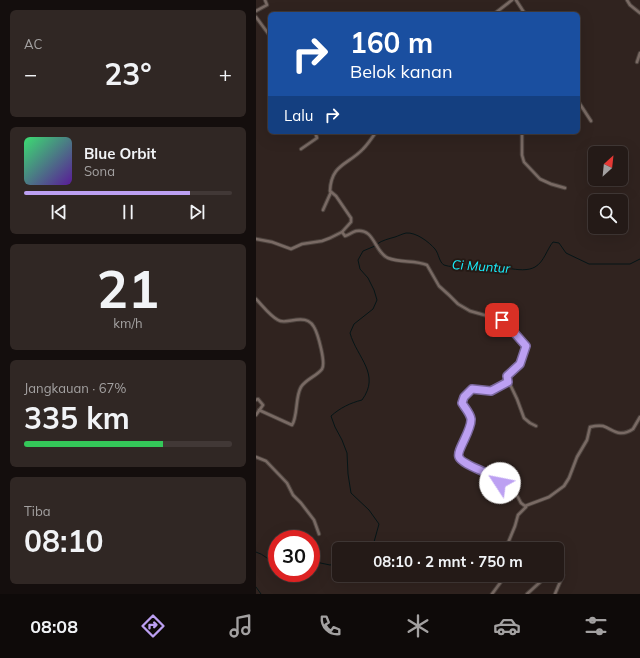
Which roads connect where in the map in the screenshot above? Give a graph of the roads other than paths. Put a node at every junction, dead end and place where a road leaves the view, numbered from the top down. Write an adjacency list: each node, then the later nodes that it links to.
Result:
1 (265, 0): 5 (street)
2 (512, 0): 6 (street)
3 (516, 0): 7 (street)
4 (627, 0): 8 (street)
5 (256, 11)
6 (497, 12)
7 (523, 12)
8 (640, 13)
9 (256, 17): 10 (street)
10 (268, 33)
11 (640, 53): 12 (street)
12 (637, 62)
13 (580, 104): 14 (street)
14 (590, 121)
15 (315, 134): 18 (street)
16 (374, 134): 20 (street)
17 (522, 134): 19 (street)
18 (301, 149)
19 (565, 188)
20 (331, 192): 21 (street); 22 (street)
21 (322, 210)
22 (342, 232): 23 (street); 25 (street)
23 (256, 239)
24 (256, 298): 27 (street)
25 (508, 382): 30 (street); 32 (street)
26 (256, 400): 27 (street)
27 (260, 410): 28 (street)
28 (256, 415)
29 (640, 416): 32 (street)
30 (536, 426)
31 (256, 457): 33 (street)
32 (527, 506): 34 (street)
33 (318, 530)
34 (509, 542)
35 (501, 582): 38 (street)
36 (540, 582): 39 (street)
37 (561, 582): 40 (street)
38 (492, 594)
39 (527, 594)
40 (555, 594)

